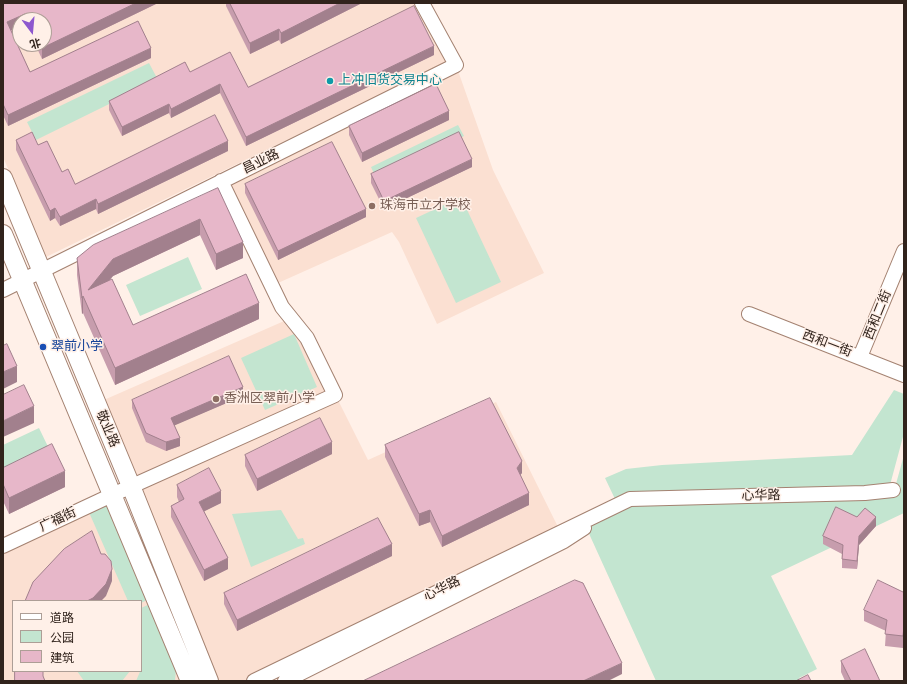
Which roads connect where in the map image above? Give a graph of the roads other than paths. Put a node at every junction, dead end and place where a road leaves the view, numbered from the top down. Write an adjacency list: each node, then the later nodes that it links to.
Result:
1 (422, 3): 3 (street, 昌业路)
2 (3, 178): 6 (main road, 敬业路)
3 (221, 181): 6 (street, 昌业路); 12 (street, 广福街)
4 (3, 234): 7 (main road, 敬业路)
5 (904, 251): 10 (street, 西和二街)
6 (41, 271): 7 (street, 昌业路); 12 (main road, 敬业路)
7 (22, 281): 8 (street, 昌业路); 14 (main road, 敬业路)
8 (3, 290)
9 (749, 314): 10 (street, 西和一街)
10 (860, 357): 11 (street, 西和一街)
11 (904, 375)
12 (131, 486): 14 (street, 广福街); 18 (main road, 敬业路)
13 (893, 490): 15 (street, 心华路)
14 (112, 494): 16 (street, 广福街); 17 (main road, 敬业路)
15 (630, 499): 19 (street, 心华路); 20 (street, 心华路)
16 (3, 546)
17 (190, 681)
18 (209, 681)
19 (254, 681)
20 (286, 681)

